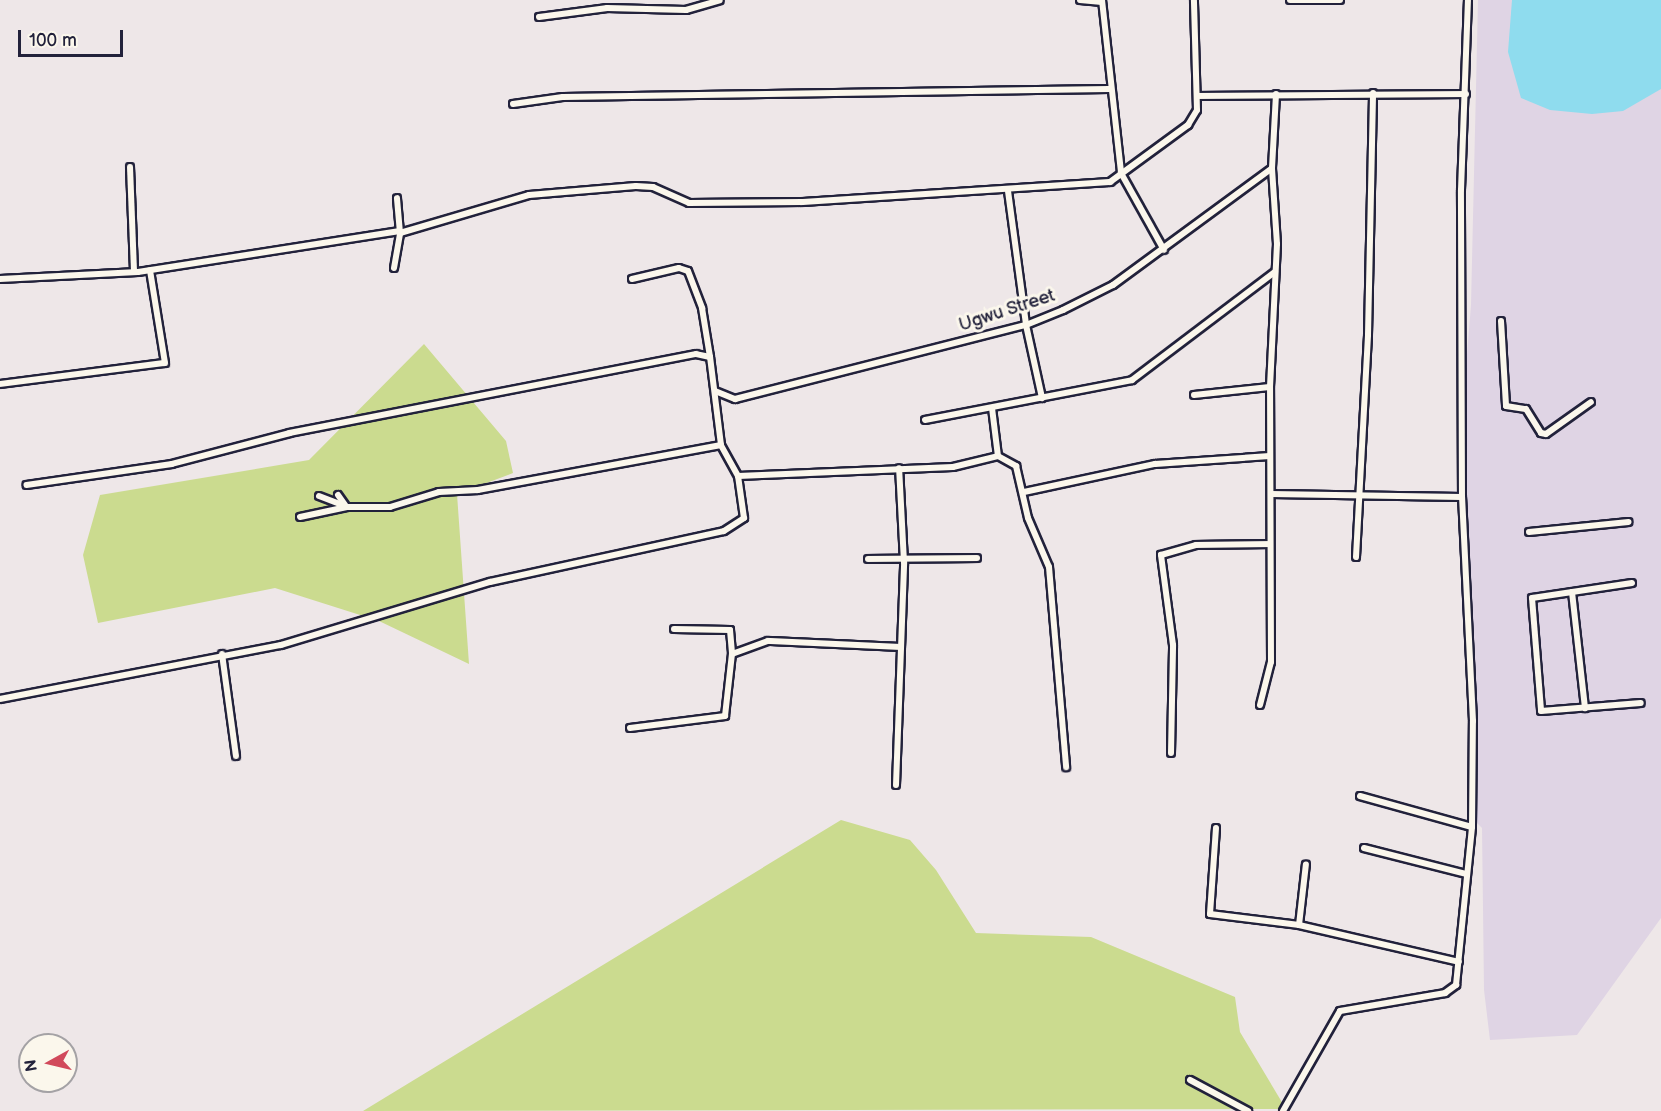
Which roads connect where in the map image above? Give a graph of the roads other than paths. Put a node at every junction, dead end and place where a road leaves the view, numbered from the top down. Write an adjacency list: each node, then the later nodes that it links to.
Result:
1 (720, 0): 8 (street)
2 (1080, 0): 7 (street)
3 (1194, 0): 13 (street)
4 (1290, 0): 5 (street)
5 (1340, 0)
6 (1468, 0): 12 (street)
7 (1102, 1): 9 (street)
8 (539, 17)
9 (1109, 89): 14 (street); 17 (street)
10 (1276, 93): 11 (street); 13 (street); 16 (street)
11 (1373, 93): 12 (street); 46 (street)
12 (1466, 94): 50 (street)
13 (1198, 96): 17 (street)
14 (513, 104)
15 (130, 167): 24 (street)
16 (1272, 168): 21 (street, Ugwu Street); 25 (street)
17 (1121, 173): 18 (street); 21 (street)
18 (1008, 191): 20 (street); 29 (street)
19 (397, 198): 20 (street)
20 (400, 232): 22 (street); 23 (street)
21 (1164, 250): 29 (street, Ugwu Street)
22 (394, 268)
23 (150, 270): 24 (street); 31 (street)
24 (134, 272): 26 (street)
25 (1275, 272): 32 (street); 35 (street)
26 (0, 279)
27 (632, 279): 30 (street)
28 (1501, 321): 36 (street)
29 (1026, 325): 33 (street, Ugwu Street); 35 (street)
30 (710, 357): 33 (street); 44 (street)
31 (0, 384)
32 (1270, 387): 34 (street); 41 (street)
33 (715, 391): 39 (street)
34 (1194, 395)
35 (1042, 398): 37 (street)
36 (1591, 402)
37 (992, 408): 38 (street); 40 (street)
38 (925, 420)
39 (721, 445): 43 (street); 51 (street)
40 (998, 456): 42 (street); 45 (street)
41 (1270, 456): 45 (street); 47 (street)
42 (899, 468): 43 (street); 59 (street)
43 (738, 476): 64 (street)
44 (27, 485)
45 (1024, 492): 73 (street)
46 (1360, 493): 47 (street); 50 (street); 56 (street)
47 (1271, 494): 55 (street)
48 (338, 495): 51 (street)
49 (319, 496): 51 (street)
50 (1462, 497): 77 (street)
51 (346, 506): 52 (street)
52 (300, 517)
53 (1628, 522): 54 (street)
54 (1529, 532)
55 (1270, 544): 68 (street); 71 (street)
56 (1356, 557)
57 (977, 558): 59 (street)
58 (868, 559): 59 (street)
59 (904, 562): 63 (street)
60 (1632, 583): 61 (street)
61 (1572, 592): 69 (street); 69 (street)
62 (674, 629): 65 (street)
63 (898, 647): 65 (street); 74 (street)
64 (222, 654): 66 (street); 72 (street)
65 (732, 654): 70 (street)
66 (0, 699)
67 (1641, 703): 69 (street)
68 (1260, 705)
69 (1585, 708)
70 (630, 728)
71 (1171, 753)
72 (236, 756)
73 (1066, 767)
74 (896, 785)
75 (1360, 796): 77 (street)
76 (1216, 828): 81 (street)
77 (1472, 828): 80 (street)
78 (1364, 848): 80 (street)
79 (1306, 864): 81 (street)
80 (1466, 874): 82 (street)
81 (1299, 925): 82 (street)
82 (1459, 962): 85 (street)
83 (1190, 1080): 84 (street)
84 (1248, 1111)
85 (1283, 1111)

